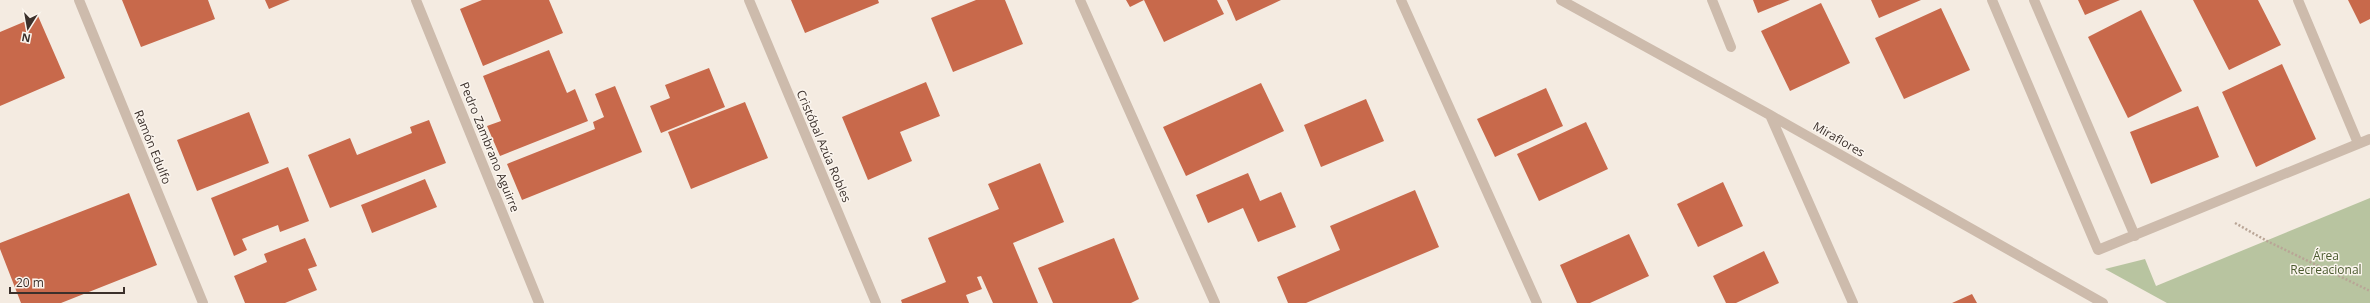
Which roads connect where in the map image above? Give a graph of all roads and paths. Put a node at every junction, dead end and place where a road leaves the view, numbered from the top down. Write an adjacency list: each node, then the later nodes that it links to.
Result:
1 (79, 0): 18 (street, Ramón Edulfo)
2 (416, 0): 19 (street, Pedro Zambrano Aguirre)
3 (749, 0): 20 (street, Cristóbal Azúa Robles)
4 (1080, 0): 21 (street)
5 (1401, 0): 22 (street)
6 (1561, 0): 12 (street, Miraflores)
7 (1712, 0): 11 (street)
8 (1992, 0): 16 (street)
9 (2034, 0): 16 (street)
10 (2298, 0): 14 (street)
11 (1732, 47)
12 (1770, 114): 23 (street); 24 (street, Miraflores)
13 (2370, 139): 14 (street)
14 (2358, 143): 15 (street)
15 (2207, 207): 16 (street); 17 (path)
16 (2135, 236)
17 (2370, 291)
18 (202, 303)
19 (539, 303)
20 (876, 303)
21 (1215, 303)
22 (1537, 303)
23 (1853, 303)
24 (2103, 303)

